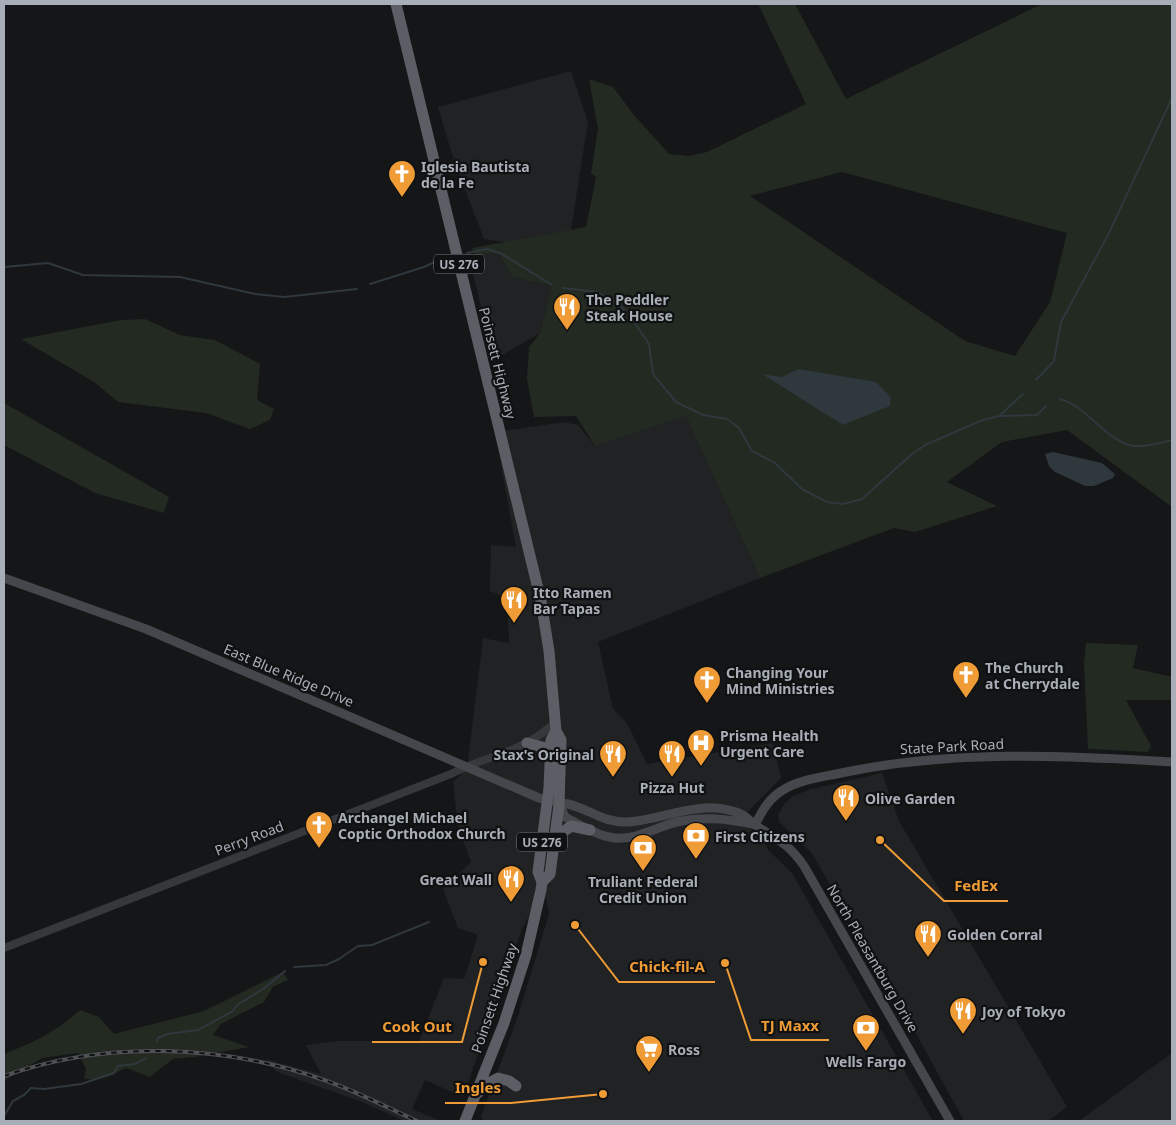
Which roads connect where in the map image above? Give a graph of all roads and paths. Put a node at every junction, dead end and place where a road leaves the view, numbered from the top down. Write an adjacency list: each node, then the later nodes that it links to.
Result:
1 (396, 4): 3 (highway, Poinsett Highway / US 276)
2 (4, 578): 7 (main road, East Blue Ridge Drive)
3 (555, 727): 4 (street, Perry Road); 5 (highway, Poinsett Highway / US 276); 9 (highway, Poinsett Highway / US 276)
4 (528, 743): 5 (highway); 7 (street, Perry Road)
5 (551, 755): 8 (highway, Poinsett Highway / US 276)
6 (1172, 762): 10 (main road, State Park Road)
7 (464, 766): 8 (main road, East Blue Ridge Drive); 14 (street, Perry Road)
8 (548, 801): 9 (main road, East Blue Ridge Drive); 13 (highway, Poinsett Highway / US 276)
9 (559, 804): 10 (main road); 11 (main road); 12 (highway, Poinsett Highway / US 276)
10 (755, 825): 11 (main road); 18 (main road, North Pleasantburg Drive)
11 (590, 830): 12 (highway)
12 (552, 864): 13 (highway, Poinsett Highway / US 276)
13 (542, 882): 16 (highway, Poinsett Highway / US 276)
14 (4, 948)
15 (516, 1086): 16 (highway)
16 (475, 1096): 17 (highway, Poinsett Highway / US 276)
17 (465, 1121)
18 (950, 1121)

